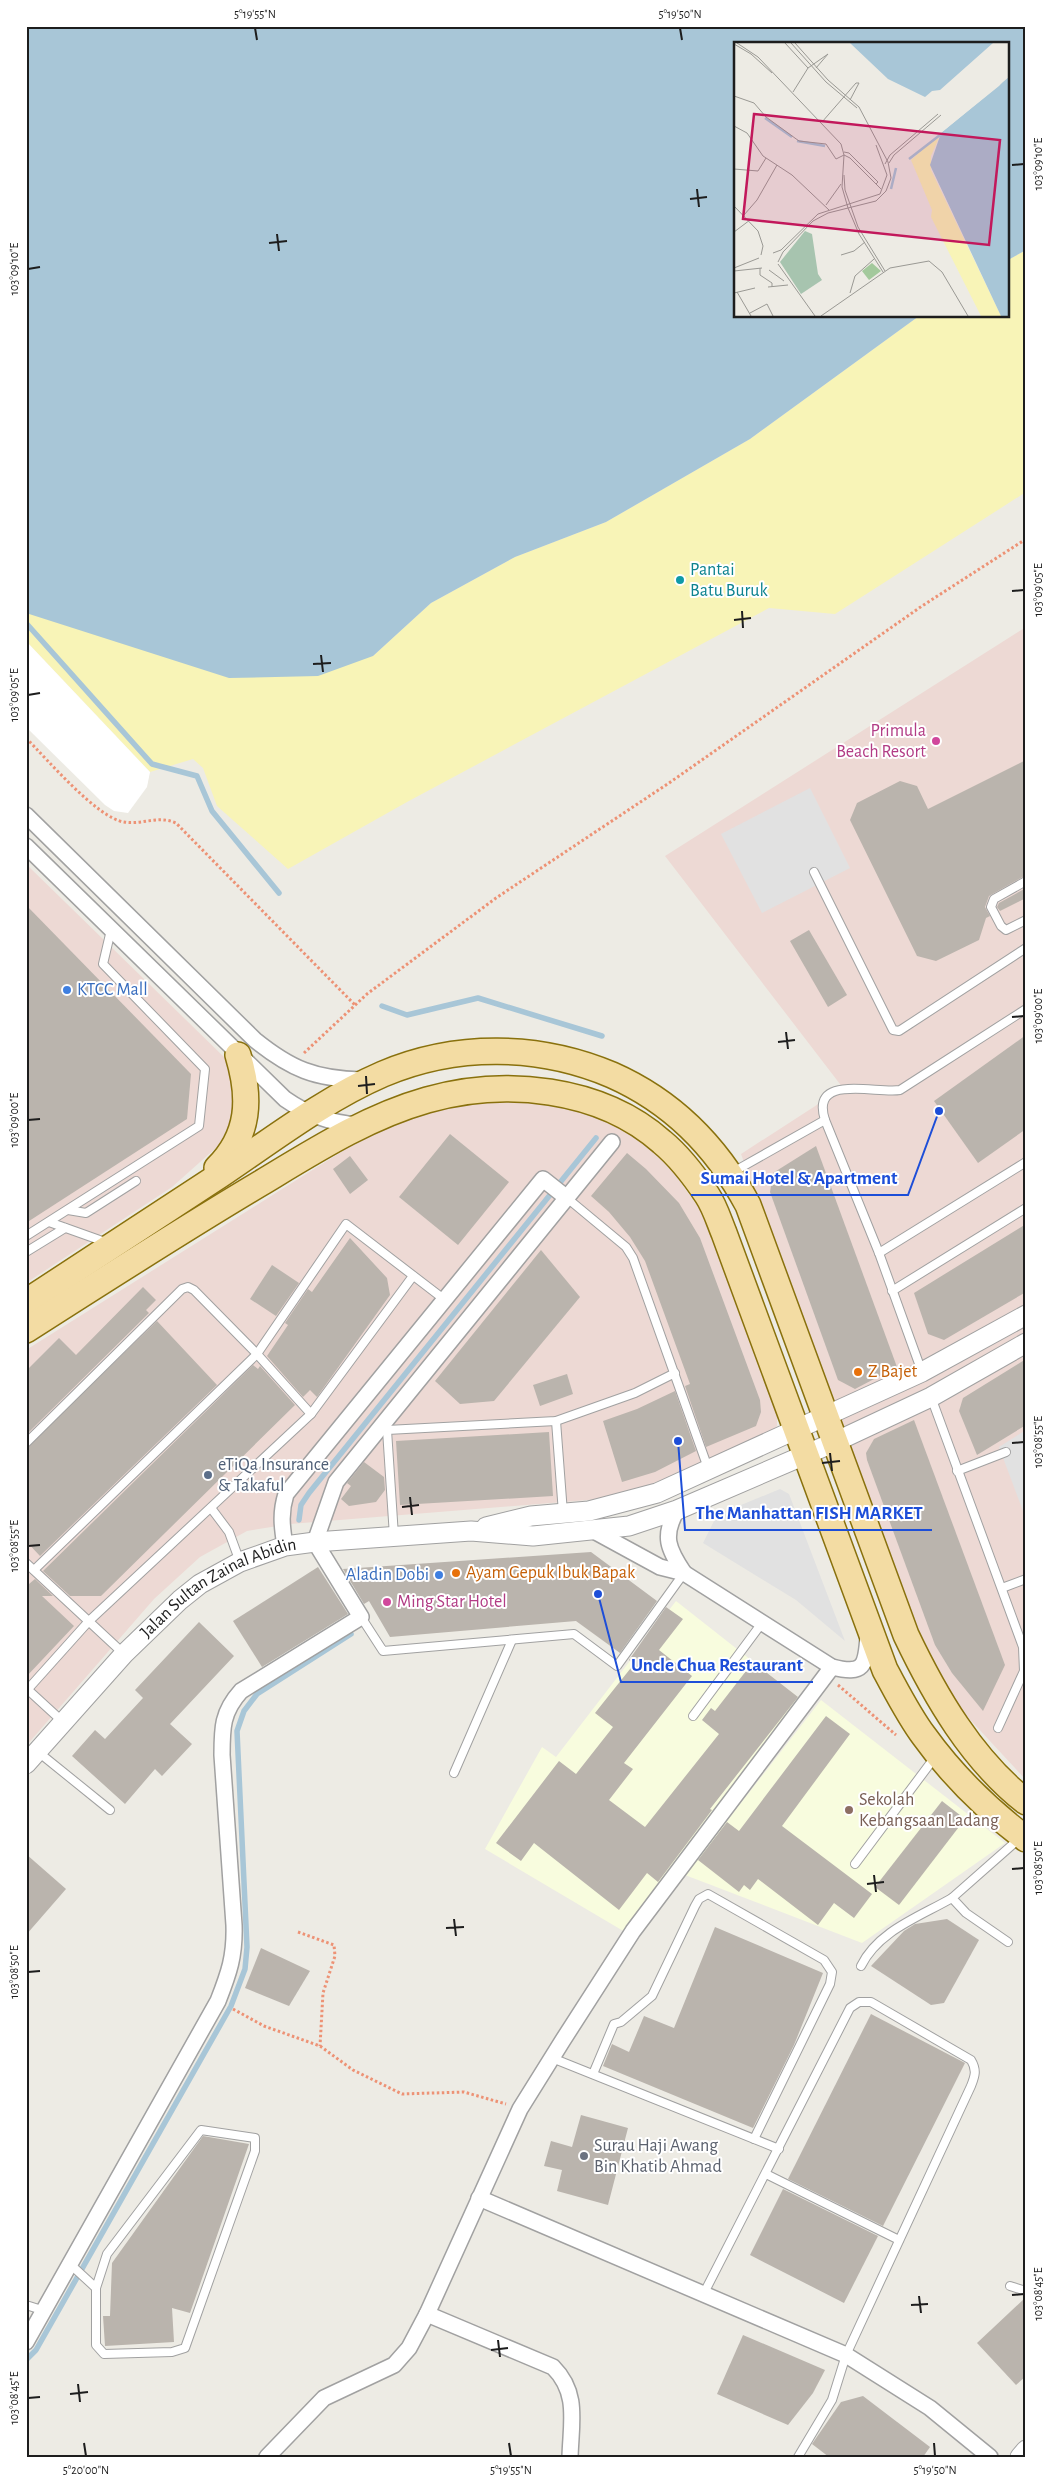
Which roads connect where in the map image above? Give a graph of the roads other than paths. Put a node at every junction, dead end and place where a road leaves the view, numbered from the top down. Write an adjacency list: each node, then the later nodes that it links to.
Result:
1 (26, 815): 10 (street)
2 (26, 846): 6 (street)
3 (814, 872): 7 (lane)
4 (1026, 881): 5 (lane)
5 (1026, 920)
6 (111, 930): 9 (street); 21 (lane)
7 (1026, 948)
8 (1026, 1009): 12 (lane)
9 (238, 1055): 11 (street); 18 (main road)
10 (369, 1081): 11 (main road); 16 (main road)
11 (310, 1115): 13 (street); 18 (main road)
12 (825, 1120): 16 (lane); 27 (lane)
13 (362, 1125): 33 (main road); 43 (main road)
14 (612, 1142): 19 (street)
15 (1026, 1162): 27 (lane)
16 (731, 1173): 40 (main road)
17 (136, 1181): 21 (lane)
18 (190, 1195): 25 (main road)
19 (567, 1198): 30 (street); 37 (lane); 42 (street)
20 (1026, 1208): 29 (lane)
21 (68, 1210): 22 (lane)
22 (49, 1222): 23 (lane); 24 (lane)
23 (65, 1228): 25 (lane); 26 (lane)
24 (26, 1236)
25 (113, 1245): 31 (main road)
26 (26, 1252)
27 (879, 1253): 29 (lane)
28 (413, 1276): 30 (lane); 35 (lane); 39 (lane)
29 (892, 1291): 36 (lane)
30 (444, 1300): 57 (street)
31 (26, 1302)
32 (1026, 1315): 36 (street)
33 (26, 1330)
34 (1026, 1343): 38 (street)
35 (257, 1354): 39 (lane); 45 (lane); 60 (lane)
36 (922, 1372): 40 (street)
37 (675, 1373): 41 (lane); 48 (lane)
38 (931, 1397): 44 (street); 49 (lane)
39 (312, 1414): 50 (lane)
40 (826, 1417): 43 (street); 44 (main road)
41 (556, 1421): 42 (lane); 52 (lane)
42 (384, 1429): 55 (lane); 56 (street)
43 (796, 1430): 47 (main road); 48 (street)
44 (835, 1442): 47 (street); 78 (main road)
45 (26, 1443)
46 (1006, 1452): 49 (lane)
47 (805, 1455): 51 (street); 67 (main road)
48 (709, 1470): 52 (street)
49 (957, 1471): 63 (lane)
50 (211, 1508): 58 (lane); 65 (lane)
51 (677, 1510): 54 (street); 61 (street)
52 (563, 1513): 53 (street)
53 (471, 1531): 54 (street); 55 (street, Jalan Sultan Zainal Abidin)
54 (594, 1531): 61 (street)
55 (394, 1536): 56 (street, Jalan Sultan Zainal Abidin)
56 (315, 1542): 57 (street, Jalan Sultan Zainal Abidin); 64 (street)
57 (285, 1546): 58 (street, Jalan Sultan Zainal Abidin)
58 (240, 1562): 69 (street, Jalan Sultan Zainal Abidin)
59 (26, 1563): 60 (lane)
60 (34, 1570): 65 (lane)
61 (684, 1573): 66 (street); 68 (lane)
62 (1026, 1578): 63 (lane)
63 (1002, 1588): 74 (lane)
64 (361, 1617): 68 (lane); 92 (street)
65 (89, 1621): 69 (lane); 71 (lane)
66 (762, 1623): 70 (street); 72 (lane)
67 (869, 1628): 70 (street); 75 (main road)
68 (512, 1640): 77 (lane)
69 (124, 1654): 73 (street, Jalan Sultan Zainal Abidin)
70 (829, 1671): 85 (street)
71 (27, 1688): 73 (lane)
72 (693, 1716)
73 (62, 1721): 76 (street, Jalan Sultan Zainal Abidin)
74 (998, 1728)
75 (938, 1754): 80 (main road); 81 (lane)
76 (32, 1758): 79 (lane)
77 (454, 1773)
78 (1026, 1802)
79 (110, 1810)
80 (1024, 1837): 82 (lane)
81 (855, 1864)
82 (952, 1898): 83 (lane); 84 (lane)
83 (1008, 1942)
84 (861, 1966)
85 (552, 2058): 86 (lane); 90 (street)
86 (593, 2074): 87 (lane); 87 (lane)
87 (754, 2139): 88 (lane)
88 (779, 2149): 89 (lane); 91 (lane)
89 (766, 2174): 91 (lane); 96 (lane)
90 (479, 2198): 96 (street); 99 (street)
91 (899, 2240): 101 (lane)
92 (76, 2271): 94 (lane); 98 (street)
93 (1010, 2286): 95 (lane)
94 (96, 2288): 94 (lane)
95 (1026, 2291)
96 (704, 2293): 101 (street)
97 (26, 2305): 98 (lane)
98 (44, 2311): 100 (street)
99 (427, 2314): 103 (street); 104 (street)
100 (26, 2342)
101 (846, 2355): 105 (lane); 106 (street)
102 (1026, 2450): 107 (street)
103 (268, 2457)
104 (570, 2457)
105 (798, 2457)
106 (990, 2457)
107 (1020, 2457)

